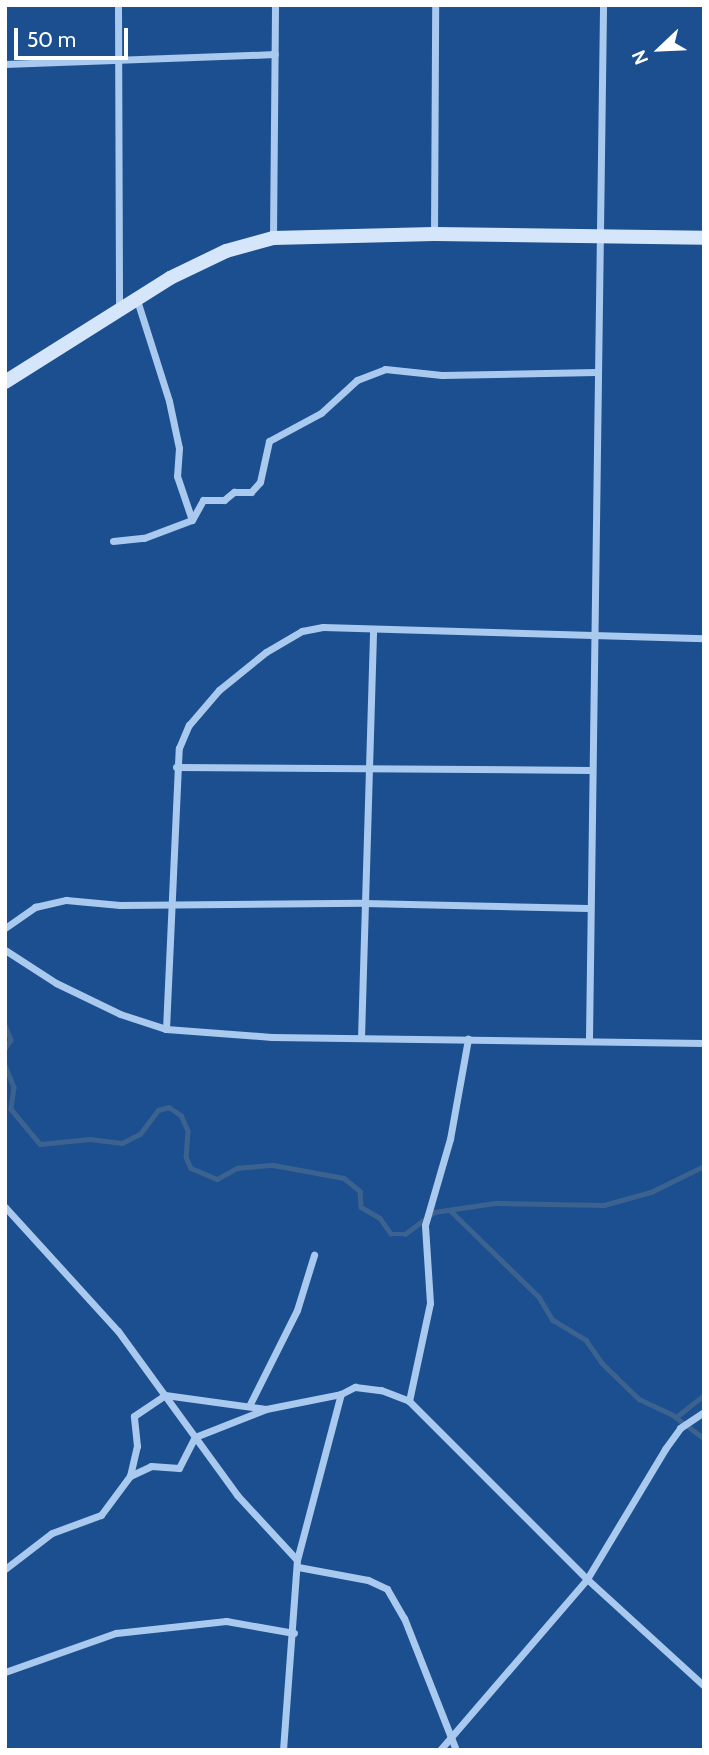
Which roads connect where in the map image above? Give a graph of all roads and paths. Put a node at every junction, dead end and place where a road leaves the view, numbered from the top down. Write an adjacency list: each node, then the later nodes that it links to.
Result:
1 (118, 5): 6 (street)
2 (275, 5): 5 (street)
3 (435, 5): 8 (street)
4 (603, 5): 9 (street)
5 (275, 54): 6 (street); 10 (street)
6 (119, 61): 7 (street); 13 (street)
7 (5, 64)
8 (434, 234): 9 (street); 10 (street)
9 (600, 237): 11 (street); 14 (street)
10 (273, 238): 12 (street)
11 (704, 238)
12 (136, 299): 13 (street); 16 (street)
13 (118, 312): 15 (street)
14 (596, 372): 16 (street); 19 (street)
15 (5, 382)
16 (192, 520): 17 (street)
17 (113, 541)
18 (373, 630): 19 (street); 21 (street); 22 (street)
19 (595, 636): 20 (street); 23 (street)
20 (704, 638)
21 (176, 767): 22 (street); 25 (street)
22 (370, 768): 23 (street); 24 (street)
23 (592, 770): 26 (street)
24 (364, 903): 25 (street); 26 (street); 30 (street)
25 (175, 905): 27 (street); 29 (street)
26 (588, 908): 31 (street)
27 (5, 928)
28 (5, 950): 29 (street)
29 (166, 1029): 30 (street)
30 (360, 1038): 32 (street)
31 (589, 1038): 32 (street); 33 (street)
32 (468, 1039): 38 (street)
33 (704, 1043)
34 (5, 1207): 37 (street)
35 (314, 1255): 39 (street)
36 (341, 1394): 38 (street); 40 (street); 44 (street)
37 (165, 1395): 39 (street); 42 (street); 43 (street)
38 (409, 1401): 46 (street)
39 (250, 1404): 40 (street)
40 (266, 1409): 42 (street)
41 (704, 1412): 46 (street)
42 (195, 1437): 43 (street); 44 (street)
43 (130, 1476): 45 (street)
44 (297, 1564): 47 (street); 50 (street)
45 (5, 1569)
46 (587, 1579): 49 (street); 50 (street)
47 (294, 1633): 48 (street); 51 (street)
48 (5, 1672)
49 (704, 1686)
50 (451, 1740): 52 (street); 53 (street)
51 (283, 1750)
52 (440, 1750)
53 (456, 1750)

